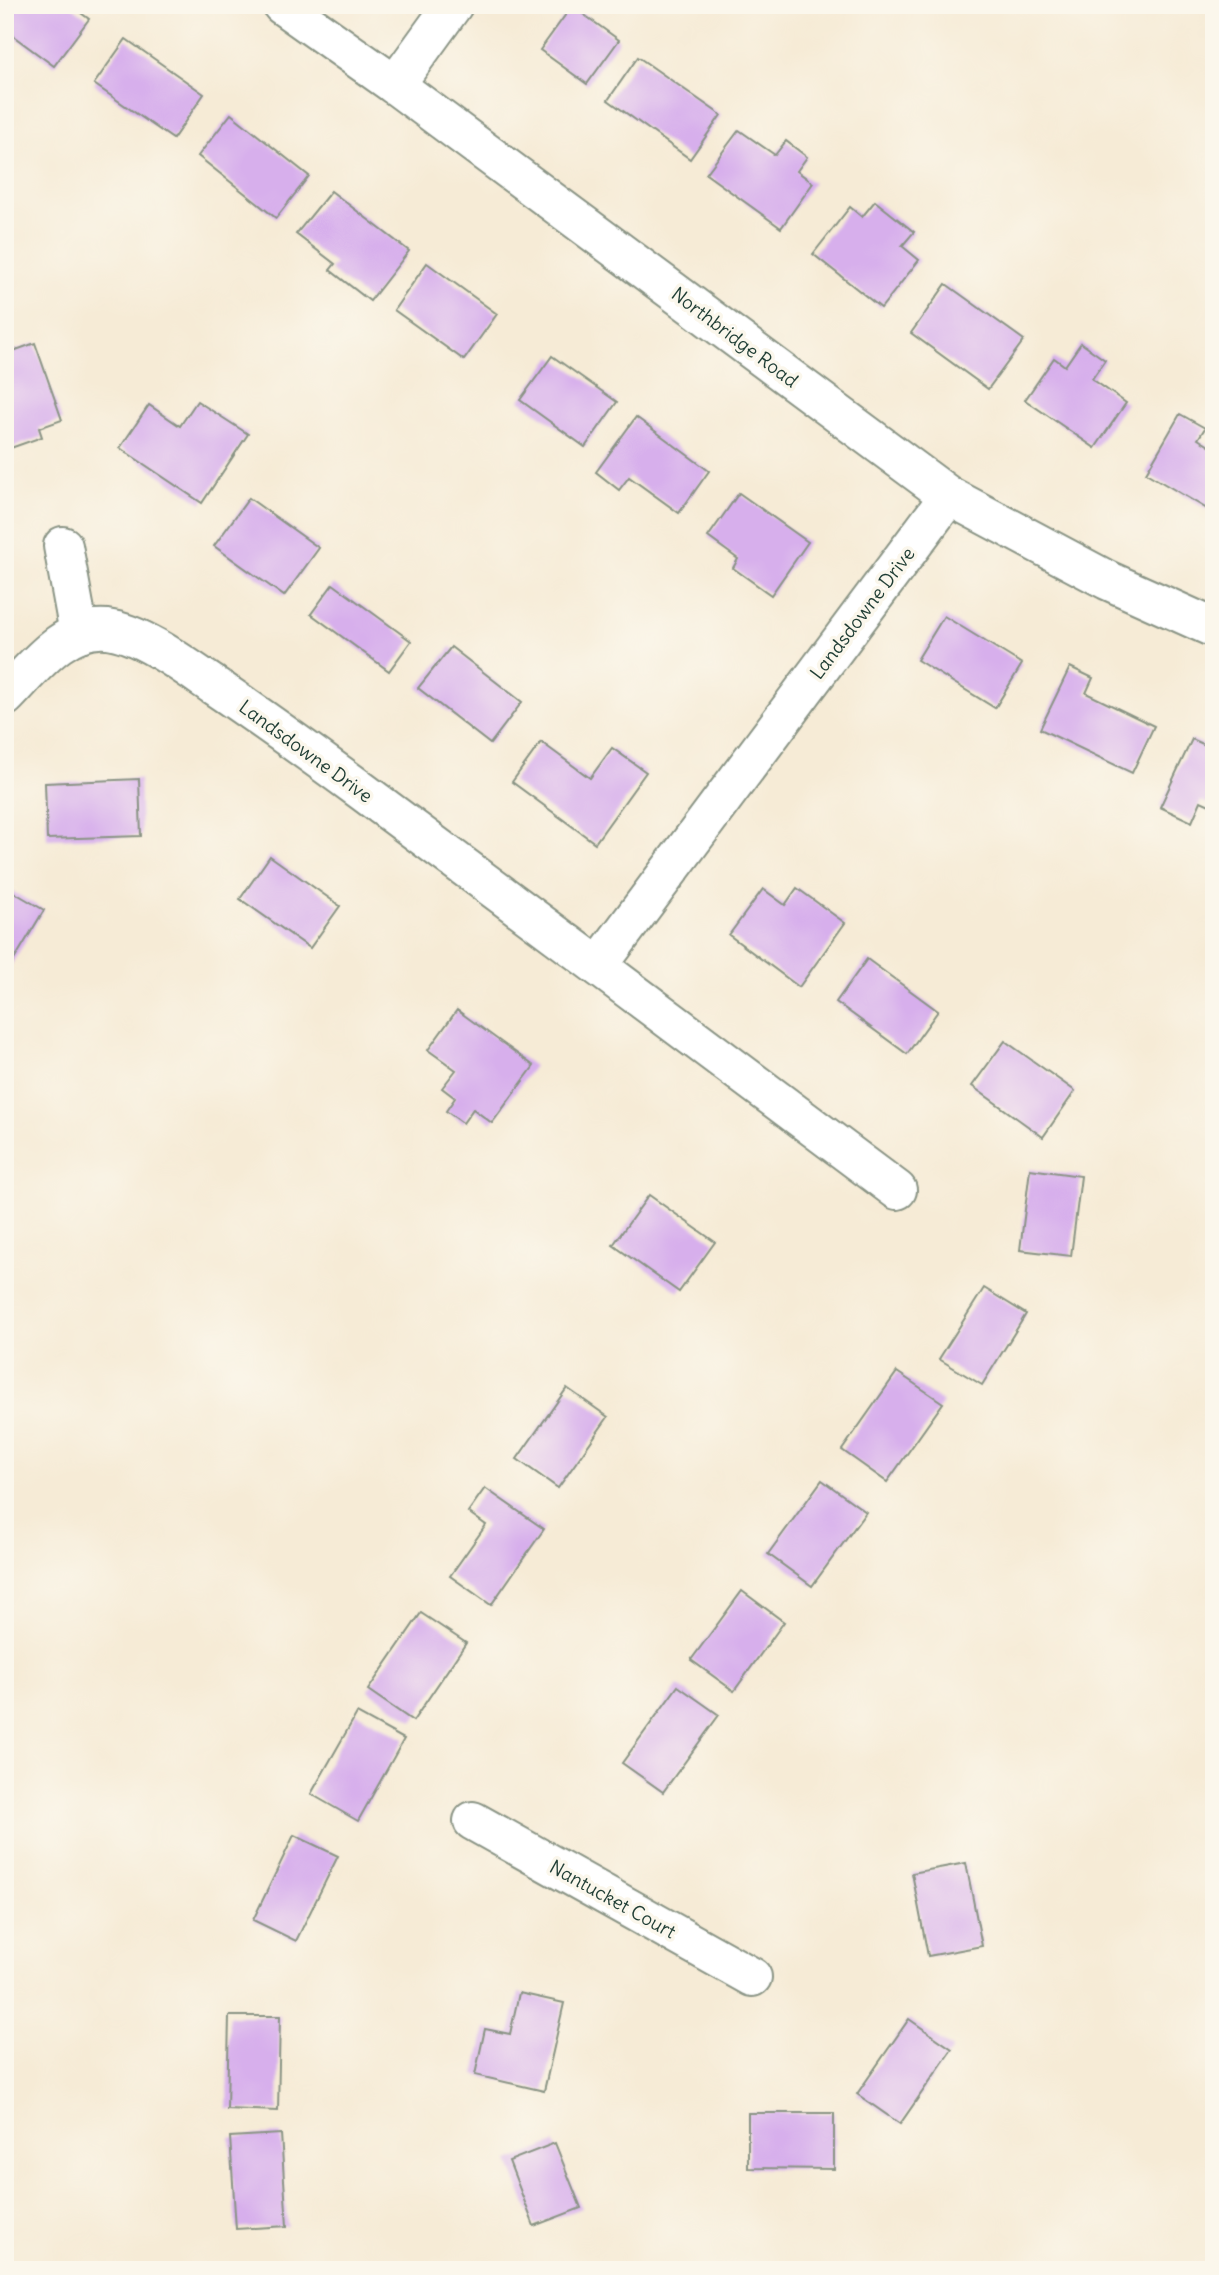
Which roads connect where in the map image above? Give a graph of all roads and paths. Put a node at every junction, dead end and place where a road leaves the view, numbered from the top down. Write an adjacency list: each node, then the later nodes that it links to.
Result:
1 (282, 5): 3 (street, Northbridge Road)
2 (453, 5): 3 (street)
3 (395, 85): 4 (street, Northbridge Road)
4 (949, 496): 6 (street, Northbridge Road); 9 (street, Landsdowne Drive)
5 (63, 546): 7 (street)
6 (1214, 628)
7 (79, 632): 8 (street); 9 (street, Landsdowne Drive)
8 (5, 697)
9 (598, 966): 10 (street, Landsdowne Drive)
10 (897, 1190)
11 (474, 1821): 12 (street, Nantucket Court)
12 (752, 1977)

